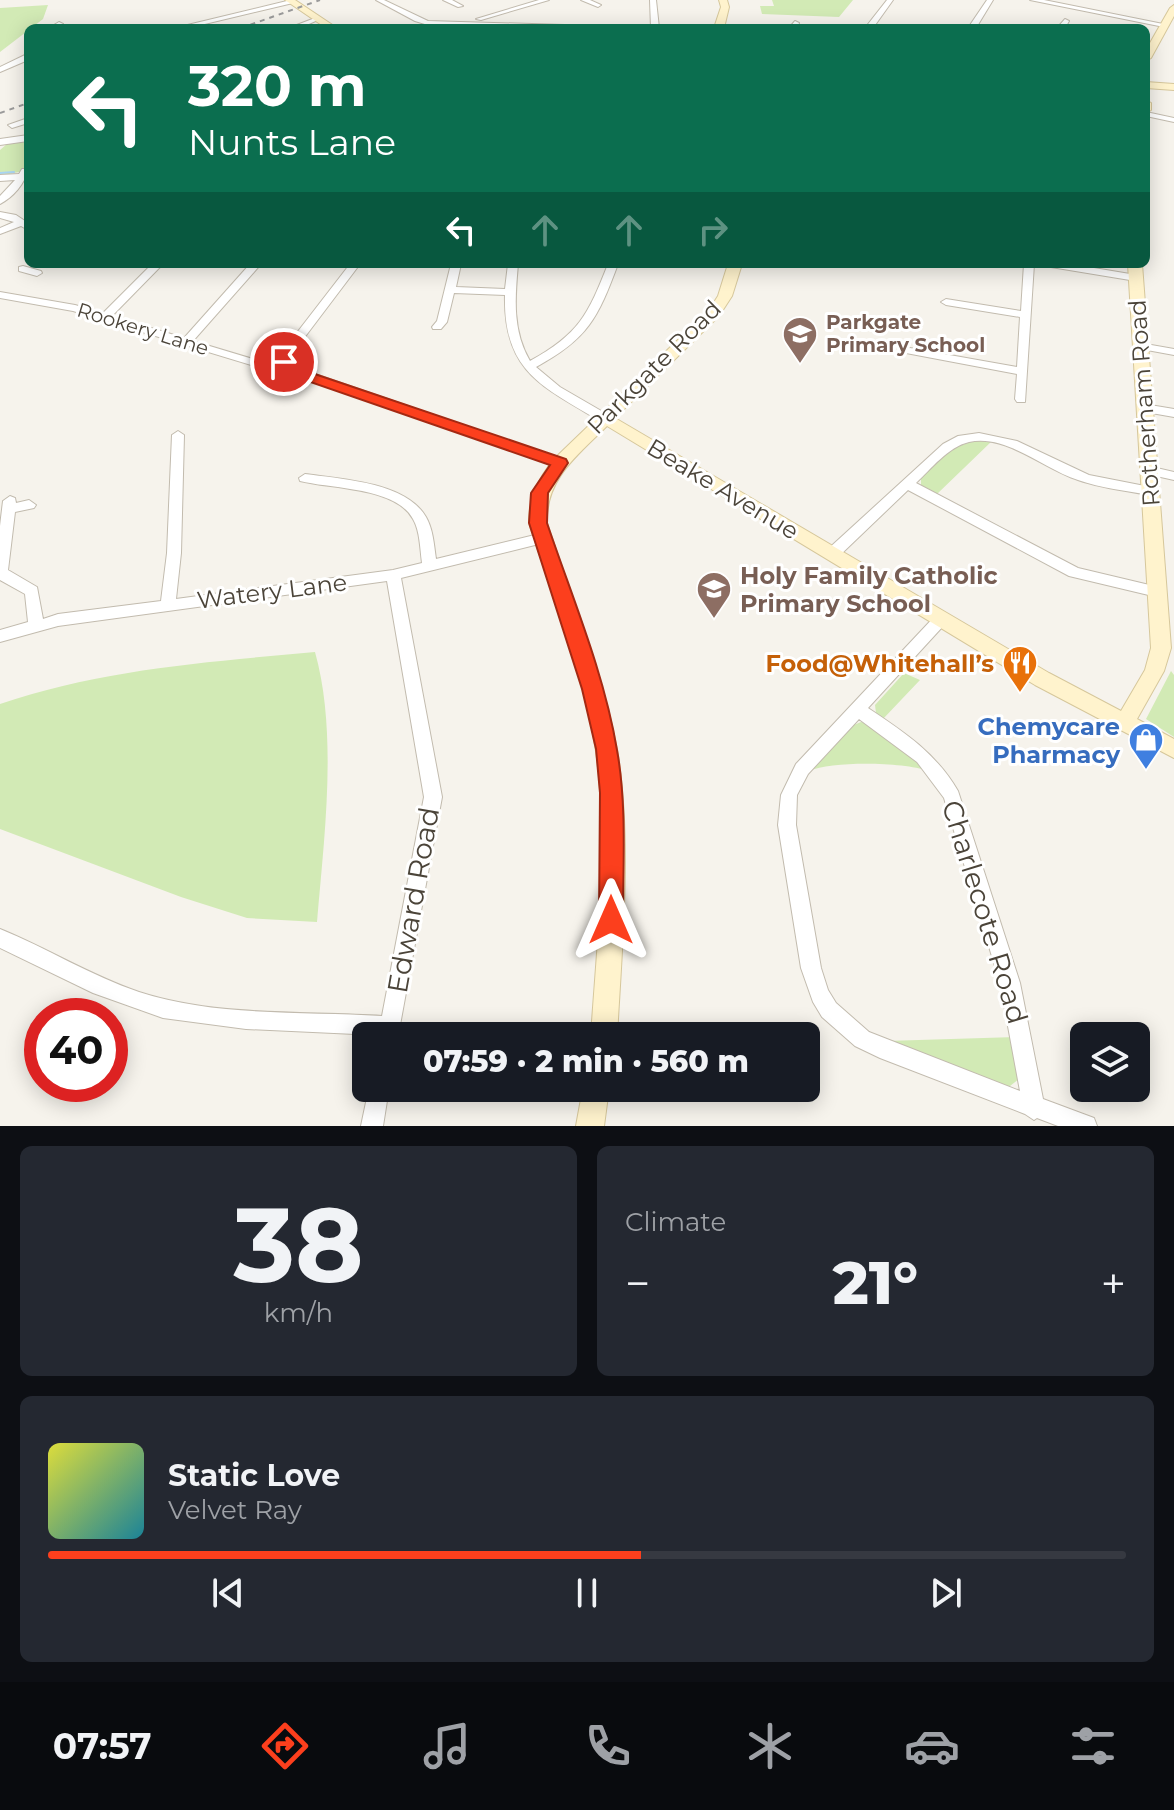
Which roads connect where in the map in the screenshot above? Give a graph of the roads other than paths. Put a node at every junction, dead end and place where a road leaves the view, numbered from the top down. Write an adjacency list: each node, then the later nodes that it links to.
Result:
1 (310, 0): 10 (street)
2 (379, 0): 18 (street)
3 (546, 0): 19 (street)
4 (584, 0): 11 (street)
5 (653, 0): 20 (street)
6 (723, 0): 21 (street)
7 (890, 0): 22 (street)
8 (990, 0): 23 (street)
9 (1033, 0): 24 (street)
10 (293, 2): 13 (street); 14 (street); 15 (street)
11 (598, 5)
12 (1173, 10): 24 (street)
13 (317, 19): 16 (street); 17 (street)
14 (197, 24)
15 (203, 24)
16 (304, 24)
17 (325, 24)
18 (444, 24)
19 (470, 24)
20 (655, 24)
21 (720, 24)
22 (872, 24)
23 (975, 24)
24 (1164, 25): 25 (street)
25 (1150, 51)
26 (24, 63): 27 (street)
27 (0, 70)
28 (1150, 85): 29 (street)
29 (1174, 87)
30 (1150, 113): 31 (street)
31 (1174, 120)
32 (24, 122): 33 (street)
33 (12, 125)
34 (24, 139): 35 (street)
35 (0, 142)
36 (0, 178): 37 (street)
37 (15, 188): 38 (street); 39 (street)
38 (24, 189)
39 (0, 201)
40 (0, 215): 41 (street)
41 (24, 225)
42 (24, 225): 43 (street)
43 (0, 231)
44 (154, 268): 59 (street)
45 (252, 268): 61 (street)
46 (352, 268): 65 (street)
47 (455, 268): 54 (street)
48 (512, 268): 55 (street)
49 (612, 268): 66 (street)
50 (734, 268): 71 (street, Parkgate Road)
51 (1029, 268): 58 (street)
52 (1100, 268): 53 (street)
53 (1136, 271): 62 (street, Rotherham Road)
54 (452, 290): 55 (street); 60 (street)
55 (509, 292): 66 (street)
56 (0, 295): 59 (street, Rookery Lane)
57 (946, 302): 58 (street)
58 (1025, 315): 67 (street)
59 (104, 318): 61 (street, Rookery Lane)
60 (437, 327)
61 (186, 342): 65 (street, Rookery Lane)
62 (1140, 346): 64 (street); 69 (street, Rotherham Road)
63 (910, 351): 67 (street)
64 (1174, 352)
65 (285, 365): 73 (street, Rookery Lane)
66 (529, 366): 71 (street)
67 (1022, 371): 68 (street)
68 (1021, 399)
69 (1144, 408): 70 (street); 74 (street, Rotherham Road)
70 (1174, 413)
71 (606, 419): 73 (street, Parkgate Road); 81 (street, Beake Avenue)
72 (178, 435): 85 (street)
73 (560, 463): 80 (street, Parkgate Road)
74 (1148, 470): 75 (street); 78 (street, Rotherham Road)
75 (1174, 476)
76 (305, 478): 82 (street)
77 (907, 484): 78 (street); 81 (street); 84 (street)
78 (1150, 491): 84 (street, Rotherham Road)
79 (29, 505): 87 (street)
80 (543, 538): 82 (street, Watery Lane); 94 (street, Parkgate Road)
81 (832, 554): 86 (street, Beake Avenue)
82 (430, 567): 83 (street, Watery Lane)
83 (393, 575): 85 (street, Watery Lane); 93 (street, Edward Road)
84 (1157, 592): 90 (street, Rotherham Road)
85 (168, 604): 87 (street, Watery Lane)
86 (941, 619): 89 (street); 90 (street, Beake Avenue)
87 (36, 624): 88 (street, Watery Lane)
88 (0, 636)
89 (858, 710): 98 (street, Charlecote Road); 98 (street)
90 (1124, 724): 91 (street, Beake Avenue)
91 (1174, 749)
92 (0, 938): 95 (street)
93 (391, 1022)
94 (605, 1022)
95 (352, 1028)
96 (376, 1102): 99 (street)
97 (594, 1102): 100 (street)
98 (1034, 1109): 101 (street)
99 (372, 1126)
100 (590, 1126)
101 (1086, 1126)

